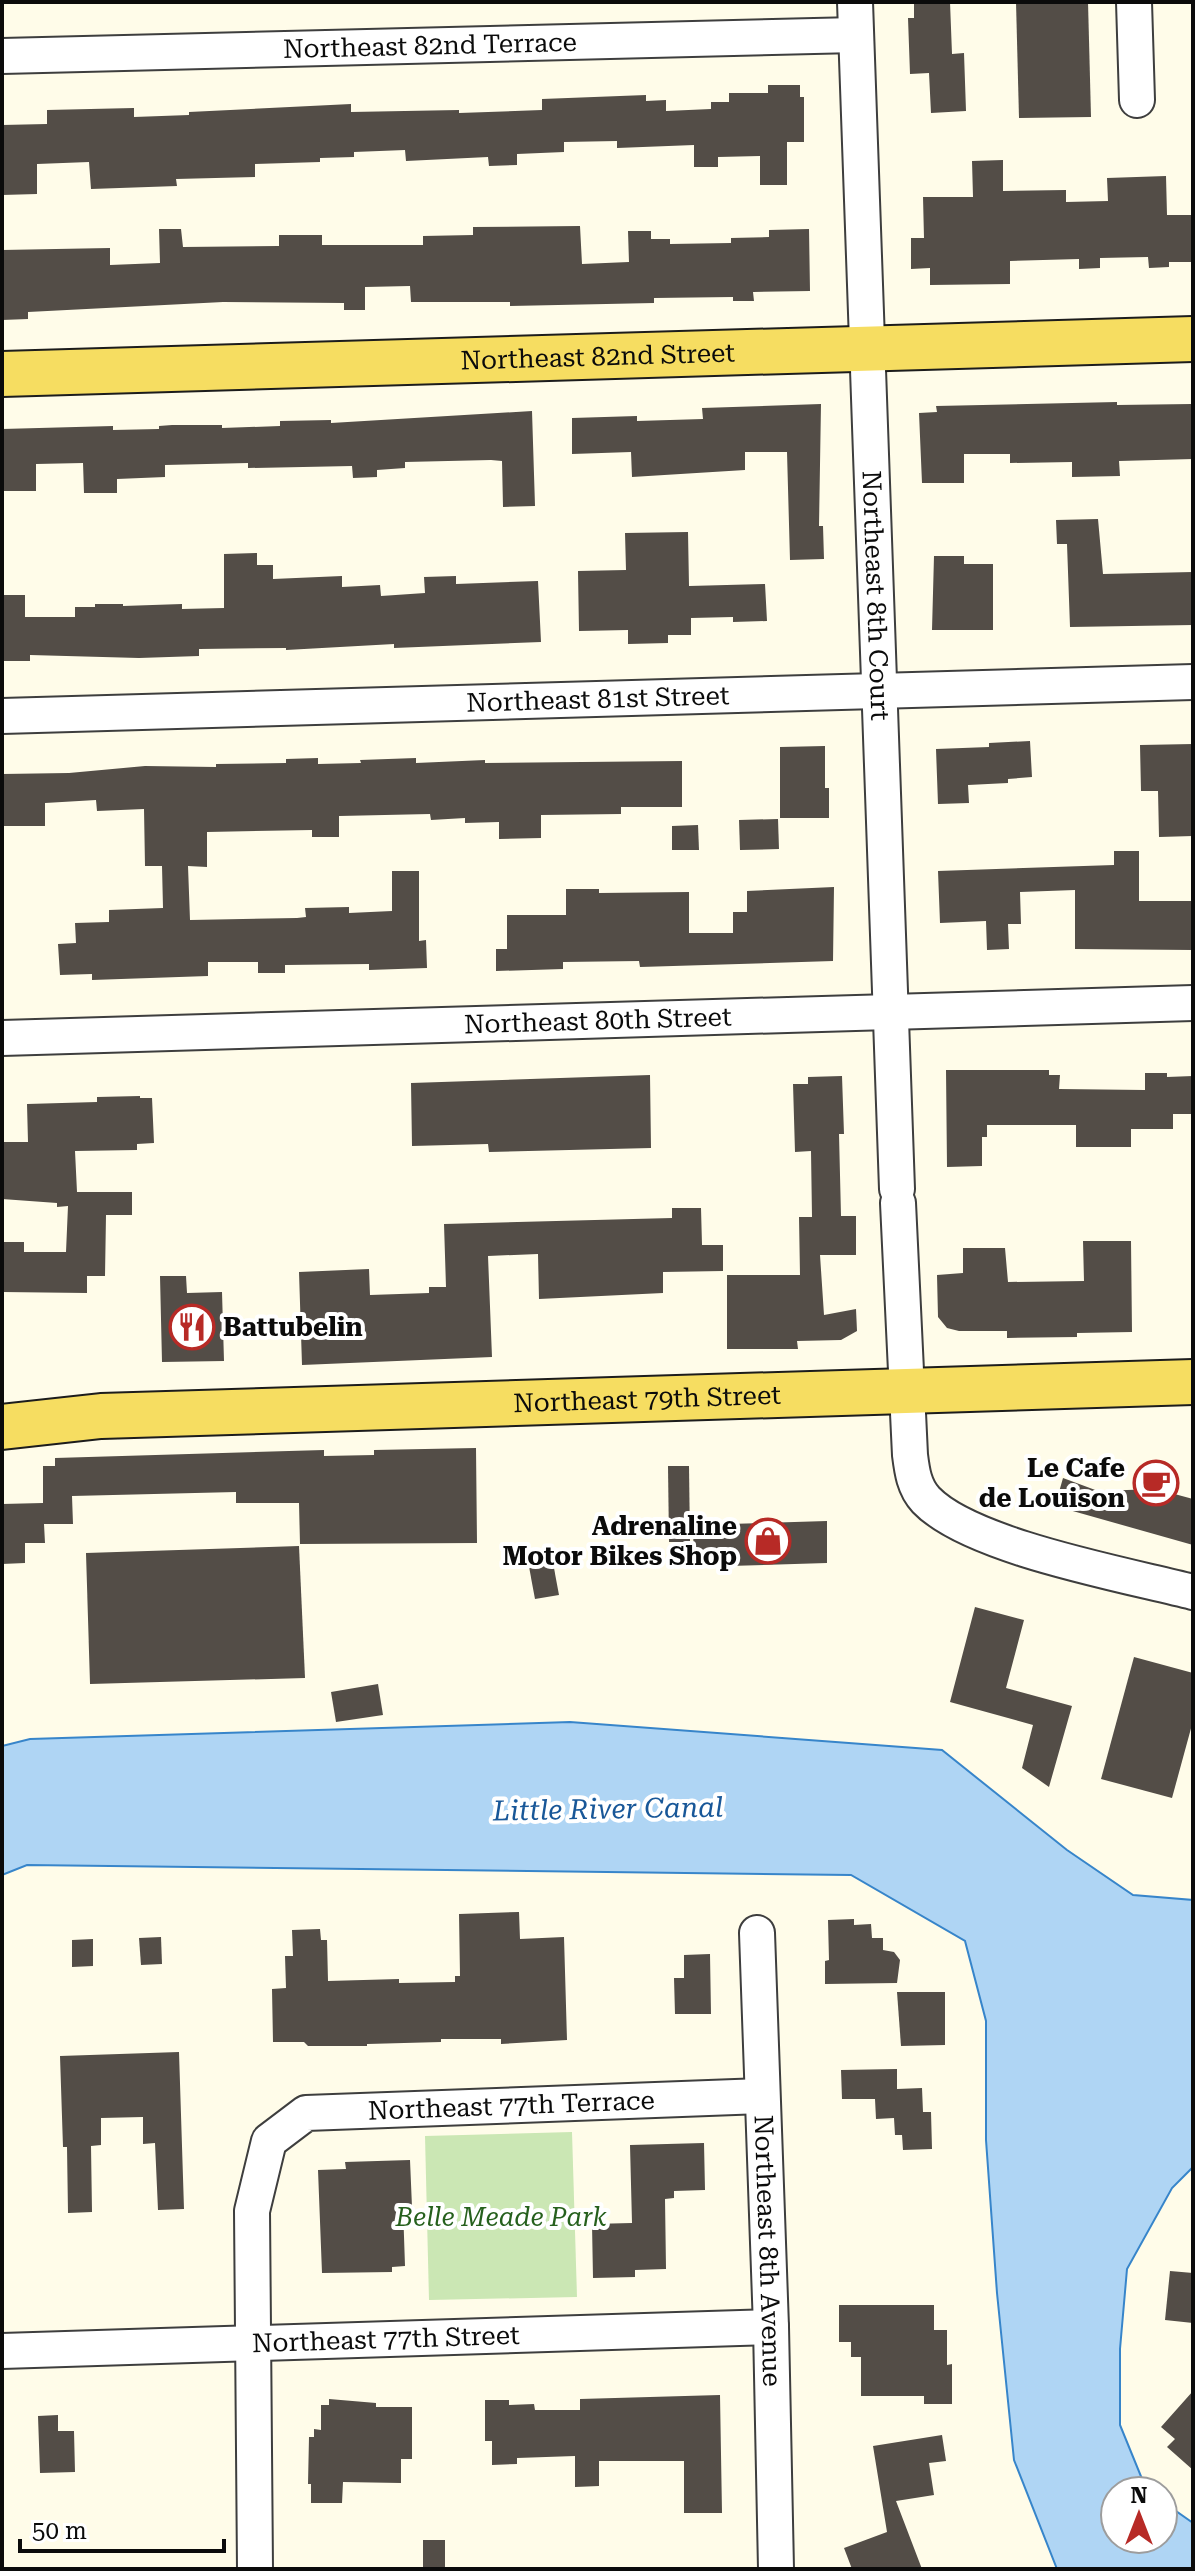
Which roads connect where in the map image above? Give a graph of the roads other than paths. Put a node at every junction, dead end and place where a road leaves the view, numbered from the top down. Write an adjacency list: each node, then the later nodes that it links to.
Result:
1 (1134, 2): 4 (street)
2 (855, 19): 3 (street, Northeast 82nd Terrace); 6 (street, Northeast 8th Court)
3 (2, 56)
4 (1137, 100)
5 (1193, 339): 6 (main road, Northeast 82nd Street)
6 (867, 349): 7 (main road, Northeast 82nd Street); 9 (street, Northeast 8th Court)
7 (2, 374)
8 (1193, 682): 9 (street, Northeast 81st Street)
9 (879, 691): 10 (street, Northeast 81st Street); 12 (street, Northeast 8th Court)
10 (2, 716)
11 (1193, 1003): 12 (street, Northeast 80th Street)
12 (892, 1012): 13 (street, Northeast 80th Street); 15 (street, Northeast 8th Court)
13 (2, 1038)
14 (1193, 1382): 15 (main road, Northeast 79th Street)
15 (907, 1391): 17 (main road, Northeast 79th Street); 19 (street, Northeast 8th Court)
16 (2, 1396): 17 (main road, Northeast 79th Street)
17 (101, 1416): 18 (main road, Northeast 79th Street)
18 (2, 1427)
19 (1193, 1592)
20 (757, 1933): 21 (street, Northeast 8th Avenue)
21 (762, 2096): 22 (street, Northeast 8th Avenue); 23 (street, Northeast 77th Terrace)
22 (771, 2327): 23 (street, Northeast 77th Street); 26 (street, Northeast 8th Avenue)
23 (251, 2342): 24 (street, Northeast 77th Street); 25 (street)
24 (2, 2351)
25 (255, 2569)
26 (776, 2569)

